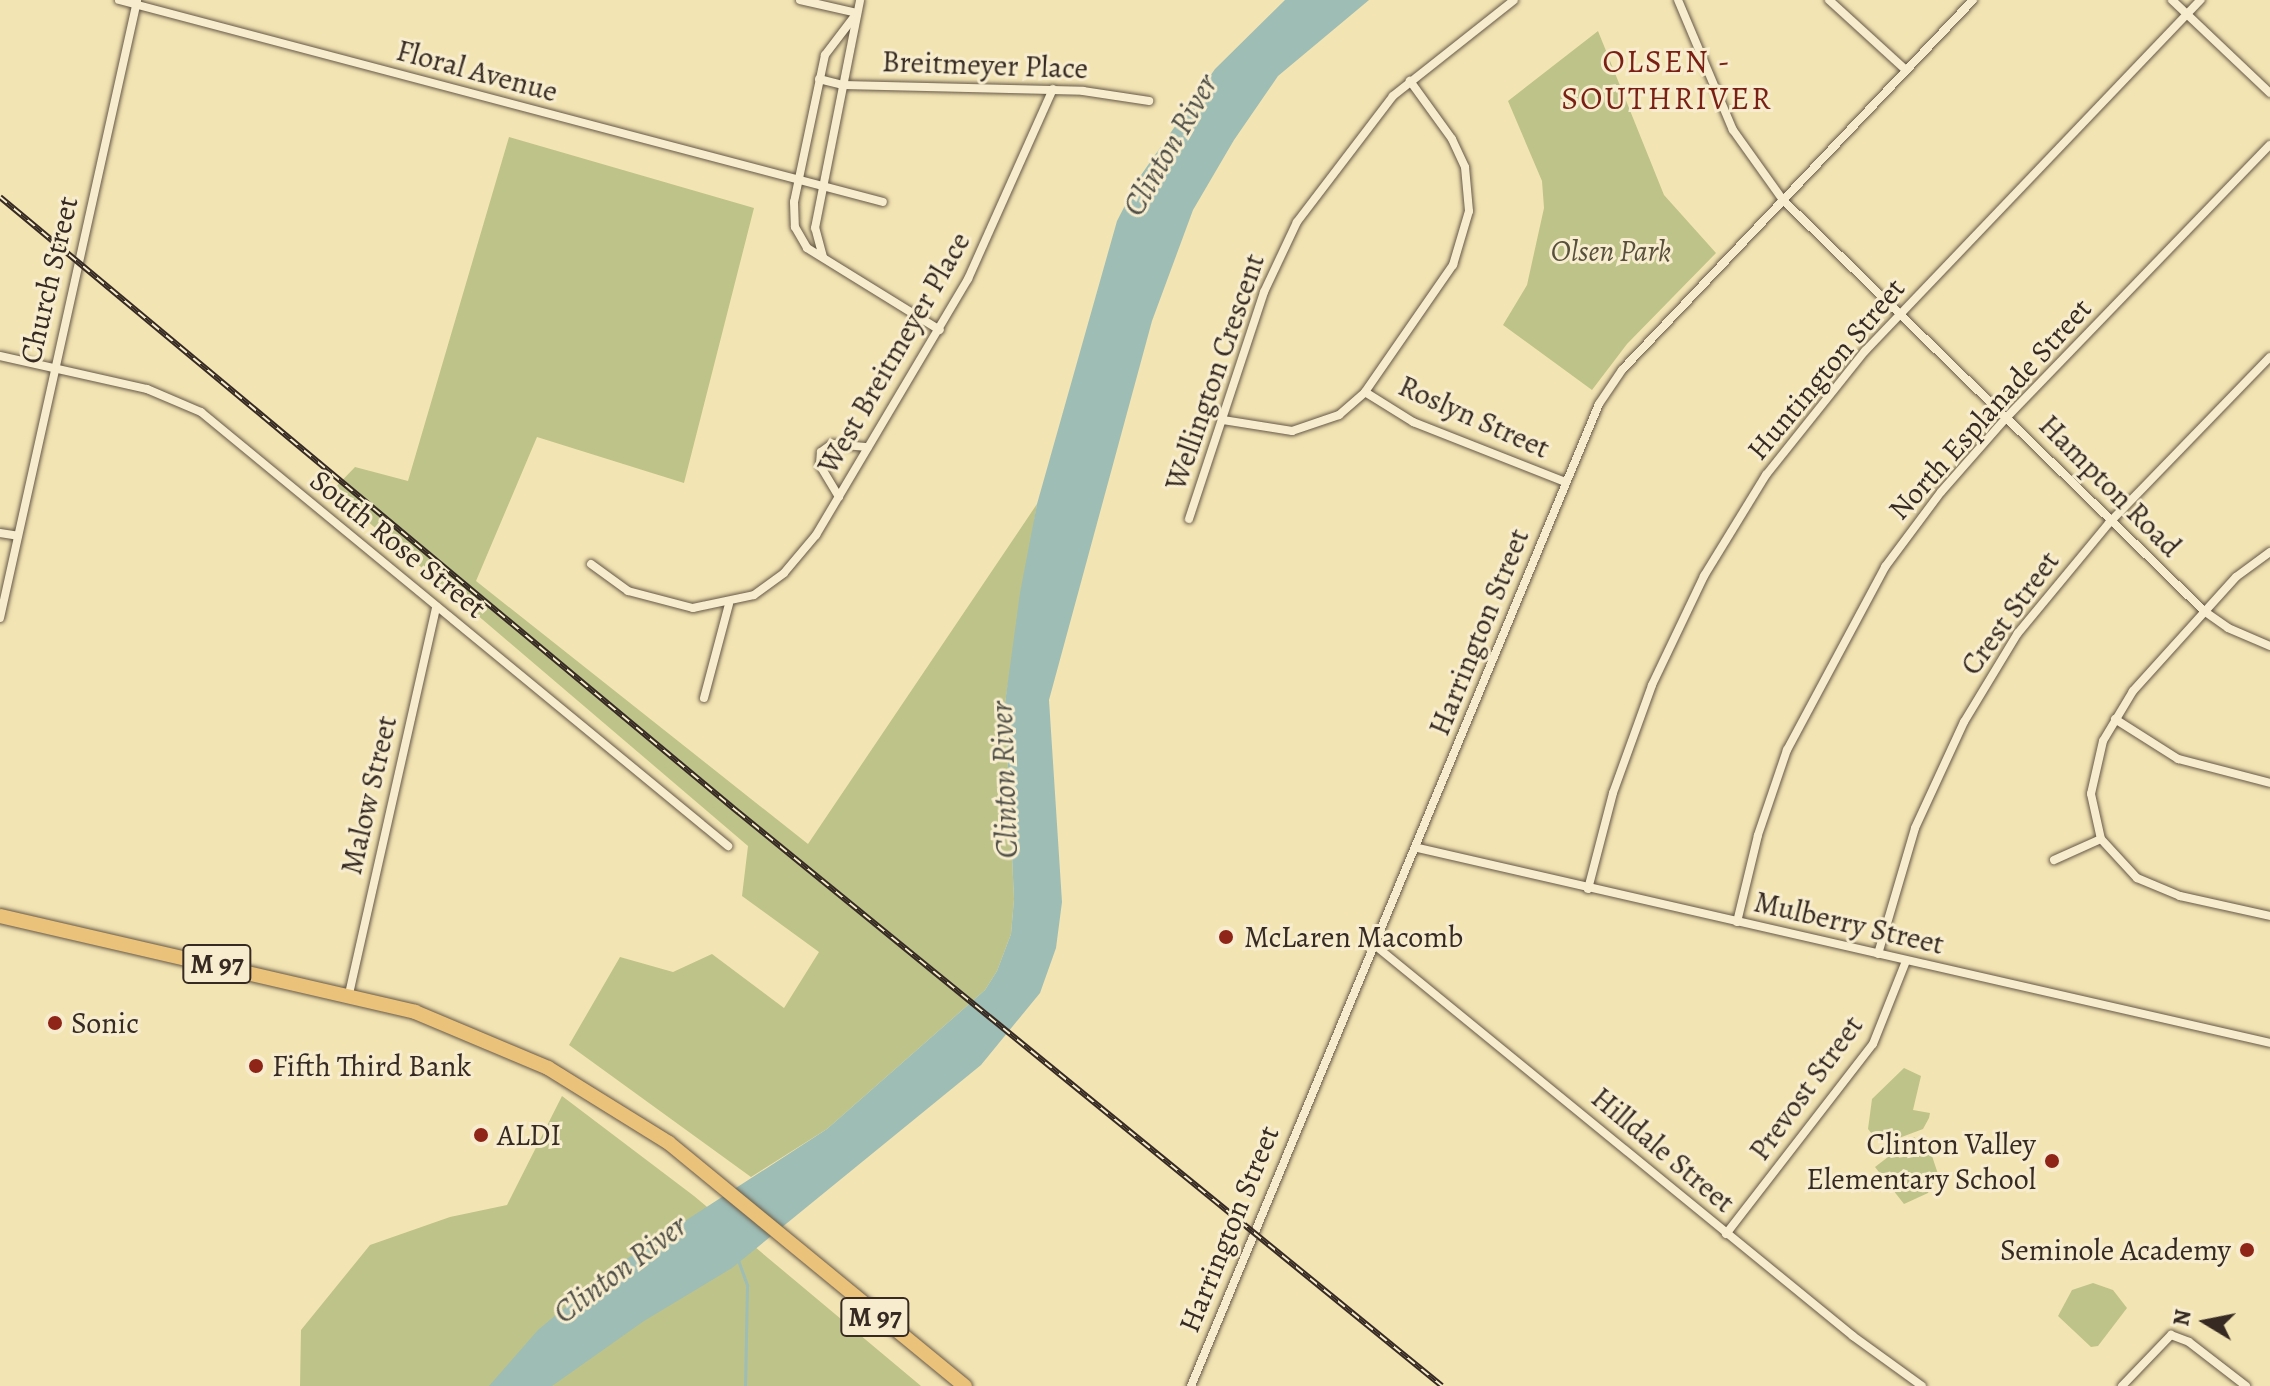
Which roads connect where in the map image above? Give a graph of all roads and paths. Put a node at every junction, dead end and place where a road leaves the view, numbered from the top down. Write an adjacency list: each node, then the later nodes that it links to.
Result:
1 (119, 0): 10 (street, Floral Avenue)
2 (800, 0): 11 (street)
3 (860, 0): 11 (street)
4 (1514, 0): 15 (street, Wellington Crescent)
5 (1678, 0): 23 (street, Hampton Road)
6 (1829, 0): 13 (street)
7 (1973, 0): 13 (street, Harrington Street)
8 (2172, 0): 12 (street)
9 (2201, 0): 12 (street, Huntington Street)
10 (136, 2): 21 (street, Floral Avenue); 30 (street, Church Street)
11 (857, 13): 14 (street); 16 (street)
12 (2187, 14): 18 (street); 26 (street, Huntington Street)
13 (1906, 70): 23 (street, Harrington Street)
14 (819, 79): 16 (street, Breitmeyer Place); 21 (street)
15 (1410, 81): 31 (street); 33 (street, Wellington Crescent)
16 (843, 85): 17 (street, Breitmeyer Place); 22 (street)
17 (1053, 89): 19 (street, Breitmeyer Place); 27 (street, West Breitmeyer Place)
18 (2270, 93)
19 (1149, 101)
20 (2270, 145): 32 (street, North Esplanade Street)
21 (798, 182): 22 (street, Floral Avenue); 25 (street)
22 (822, 189): 24 (street, Floral Avenue); 25 (street)
23 (1783, 200): 26 (street, Hampton Road); 35 (street, Harrington Street)
24 (883, 202)
25 (824, 258): 27 (street)
26 (1900, 315): 32 (street, Hampton Road); 55 (street, Huntington Street)
27 (940, 330): 34 (street, West Breitmeyer Place)
28 (0, 356): 30 (street, South Rose Street)
29 (2270, 357): 38 (street, Crest Street)
30 (54, 367): 40 (street, Church Street); 44 (street, South Rose Street)
31 (1365, 392): 33 (street); 35 (street, Roslyn Street)
32 (2007, 417): 38 (street, Hampton Road); 58 (street, North Esplanade Street)
33 (1223, 420): 37 (street, Wellington Crescent)
34 (868, 447): 36 (street, West Breitmeyer Place); 36 (street)
35 (1565, 482): 53 (street, Harrington Street)
36 (839, 497): 43 (street, West Breitmeyer Place)
37 (1189, 519)
38 (2109, 523): 45 (street, Hampton Road); 60 (street, Crest Street)
39 (0, 533): 40 (street)
40 (18, 536): 46 (street, Church Street)
41 (2270, 552): 45 (street)
42 (591, 564): 43 (street, West Breitmeyer Place)
43 (729, 604): 48 (street)
44 (436, 607): 52 (street, South Rose Street); 62 (street, Malow Street)
45 (2204, 611): 47 (street, Hampton Road); 49 (street)
46 (0, 618)
47 (2270, 646)
48 (704, 698)
49 (2115, 719): 50 (street); 51 (street)
50 (2270, 783)
51 (2101, 839): 54 (street); 57 (street)
52 (728, 846)
53 (1418, 848): 55 (street, Mulberry Street); 59 (street, Harrington Street)
54 (2054, 860)
55 (1588, 889): 58 (street, Mulberry Street)
56 (0, 916): 62 (main road, M 97)
57 (2270, 916)
58 (1737, 922): 60 (street, Mulberry Street)
59 (1377, 947): 64 (street, Hilldale Street); 66 (street, Harrington Street)
60 (1878, 954): 61 (street, Mulberry Street)
61 (1906, 961): 63 (street, Mulberry Street); 64 (street, Prevost Street)
62 (349, 994): 65 (main road, M 97)
63 (2270, 1043)
64 (1726, 1234): 67 (street, Hilldale Street)
65 (965, 1386)
66 (1191, 1386)
67 (1922, 1386)
68 (2122, 1386): 69 (street)
69 (2246, 1386)

